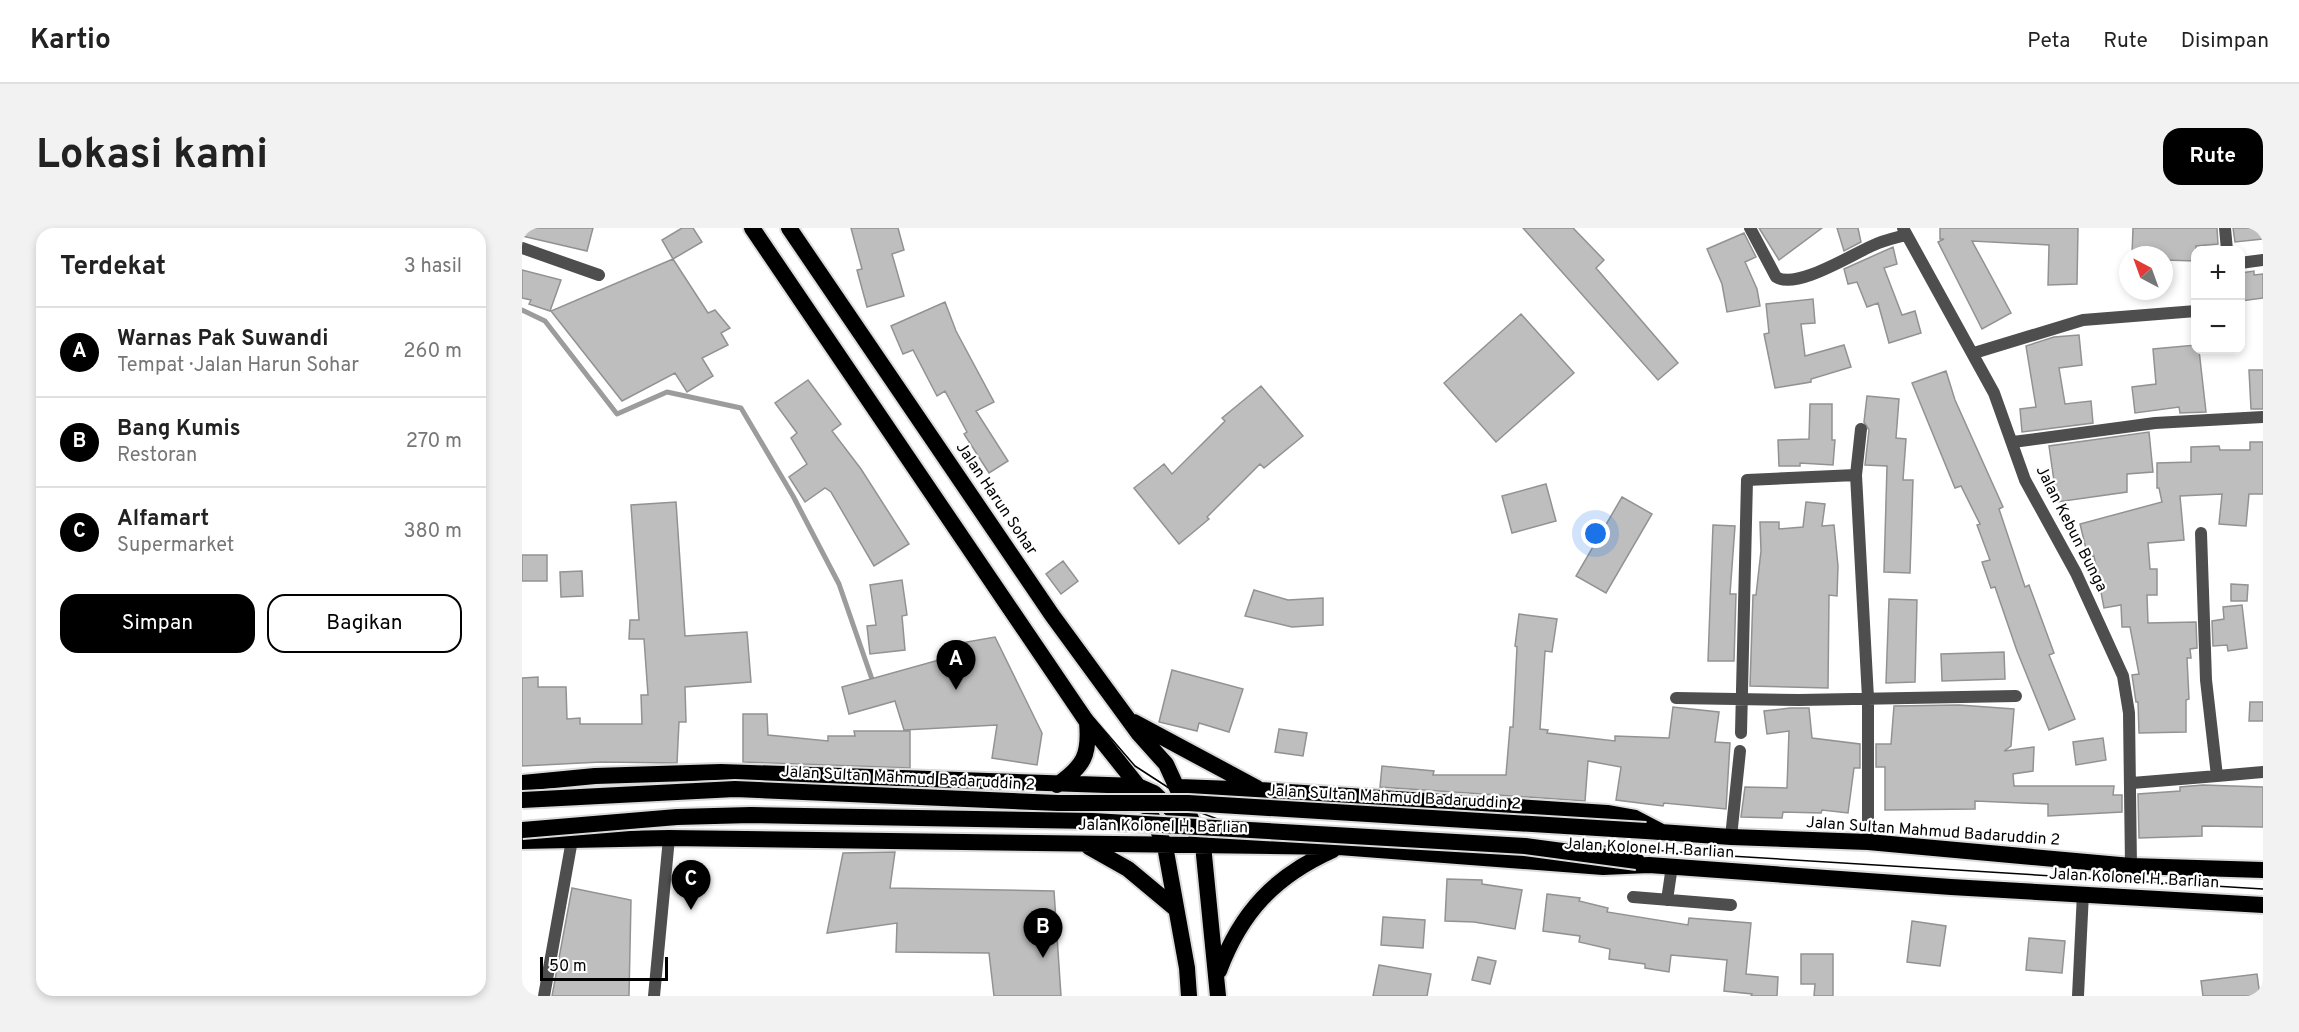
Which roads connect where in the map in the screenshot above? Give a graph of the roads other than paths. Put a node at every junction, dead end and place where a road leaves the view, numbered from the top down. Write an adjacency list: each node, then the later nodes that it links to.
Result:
1 (752, 228): 23 (highway)
2 (789, 228): 22 (highway, Jalan Harun Sohar)
3 (1750, 228): 5 (street)
4 (2225, 228): 6 (street)
5 (1904, 231): 12 (street, Jalan Kebun Bunga)
6 (2227, 246)
7 (522, 248): 10 (street)
8 (2263, 260): 9 (street)
9 (2245, 262)
10 (599, 275)
11 (2191, 311): 12 (street)
12 (1974, 354): 15 (street, Jalan Kebun Bunga)
13 (2263, 417): 15 (street)
14 (1861, 429): 16 (street)
15 (2013, 442): 29 (street, Jalan Kebun Bunga)
16 (1856, 475): 20 (street); 21 (street)
17 (2201, 532): 27 (street)
18 (2016, 696): 21 (street)
19 (1676, 698): 20 (street)
20 (1742, 698): 21 (street); 24 (street)
21 (1868, 698): 43 (street)
22 (1128, 719): 33 (highway, Jalan Harun Sohar); 34 (highway)
23 (1087, 722): 31 (highway); 32 (highway)
24 (1741, 733)
25 (1740, 751): 39 (street)
26 (2263, 772): 27 (street)
27 (2217, 776): 29 (street)
28 (522, 783): 30 (highway)
29 (2132, 783): 52 (street, Jalan Kebun Bunga)
30 (1030, 784): 31 (highway); 44 (highway)
31 (1057, 785): 32 (highway)
32 (1138, 786): 36 (highway); 47 (highway)
33 (1179, 787): 34 (highway, Jalan Kolonel H. Barlian); 36 (highway); 46 (highway, Jalan Harun Sohar)
34 (1260, 790): 38 (highway, Jalan Kolonel H. Barlian); 48 (highway)
35 (522, 800): 38 (highway, Jalan Sultan Mahmud Badaruddin 2, bridge)
36 (1168, 806): 46 (highway); 47 (highway)
37 (522, 830): 50 (highway, bridge)
38 (1654, 831): 39 (highway, Jalan Sultan Mahmud Badaruddin 2)
39 (1731, 837): 43 (highway, Jalan Sultan Mahmud Badaruddin 2)
40 (669, 838): 41 (highway, Jalan Kolonel H. Barlian); 44 (highway, Jalan Kolonel H. Barlian); 62 (street)
41 (572, 840): 42 (highway, Jalan Kolonel H. Barlian); 61 (street)
42 (522, 841)
43 (1868, 842): 52 (highway, Jalan Sultan Mahmud Badaruddin 2)
44 (1033, 843): 45 (highway, Jalan Kolonel H. Barlian)
45 (1086, 845): 47 (highway, Jalan Kolonel H. Barlian); 59 (highway)
46 (1203, 845): 47 (highway, Jalan Kolonel H. Barlian); 48 (highway, Jalan Kolonel H. Barlian); 60 (highway, Jalan Harun Sohar)
47 (1165, 846): 59 (highway)
48 (1257, 846): 49 (highway, Jalan Kolonel H. Barlian)
49 (1339, 847): 50 (highway, Jalan Kolonel H. Barlian); 60 (highway)
50 (1643, 863): 51 (highway, Jalan Kolonel H. Barlian)
51 (1672, 866): 54 (highway, Jalan Kolonel H. Barlian); 56 (street)
52 (2131, 866): 53 (highway, Jalan Sultan Mahmud Badaruddin 2)
53 (2263, 870)
54 (2084, 893): 58 (highway, Jalan Kolonel H. Barlian); 65 (street)
55 (1633, 897): 56 (street)
56 (1667, 900): 57 (street)
57 (1731, 904)
58 (2263, 905)
59 (1176, 909): 63 (highway)
60 (1217, 976): 64 (highway, Jalan Harun Sohar)
61 (544, 996)
62 (654, 996)
63 (1189, 996)
64 (1218, 996)
65 (2078, 996)

